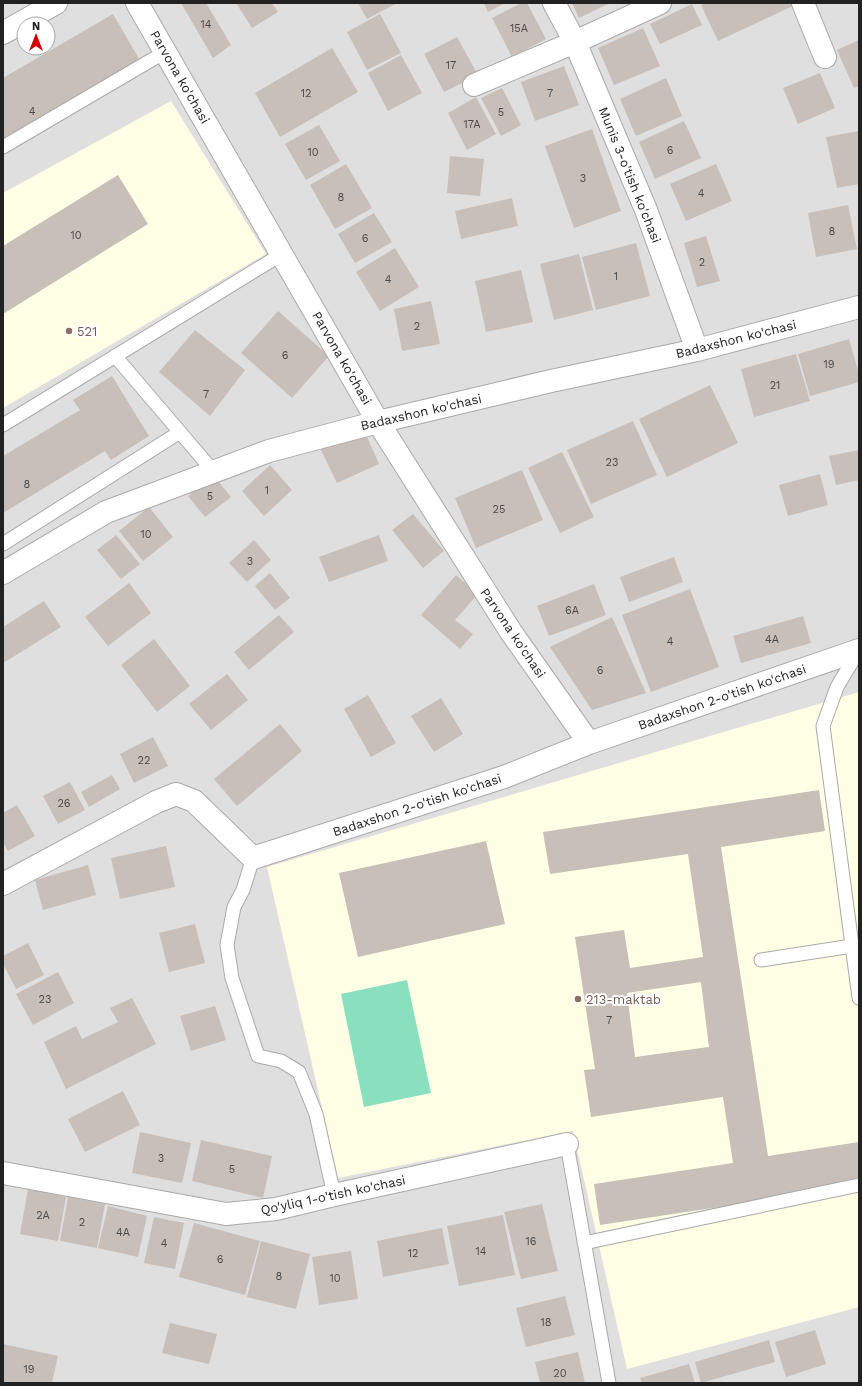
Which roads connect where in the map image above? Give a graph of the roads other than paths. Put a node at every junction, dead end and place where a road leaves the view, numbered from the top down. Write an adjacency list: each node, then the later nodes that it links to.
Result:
1 (56, 3): 6 (street)
2 (137, 3): 8 (street, Parvona ko'chasi)
3 (554, 3): 7 (street, Munis 3-o'tish ko'chasi)
4 (660, 3): 7 (street)
5 (803, 3): 9 (street)
6 (3, 33)
7 (575, 42): 10 (street); 14 (street, Munis 3-o'tish ko'chasi)
8 (165, 52): 11 (lane); 12 (street, Parvona ko'chasi)
9 (825, 57)
10 (474, 85)
11 (3, 147)
12 (282, 254): 15 (lane); 16 (street, Parvona ko'chasi)
13 (859, 307): 14 (street, Badaxshon ko'chasi)
14 (697, 350): 16 (street, Badaxshon ko'chasi)
15 (115, 356): 17 (lane); 18 (lane)
16 (378, 422): 19 (street, Badaxshon ko'chasi); 23 (street, Parvona ko'chasi)
17 (3, 425)
18 (180, 432): 19 (lane); 20 (lane)
19 (214, 472): 21 (street, Badaxshon ko'chasi)
20 (3, 544)
21 (3, 573)
22 (859, 650): 23 (street, Badaxshon 2-o'tish ko'chasi); 26 (lane)
23 (589, 743): 24 (street, Badaxshon 2-o'tish ko'chasi)
24 (253, 858): 25 (street); 32 (lane)
25 (3, 884)
26 (852, 946): 27 (lane); 28 (lane)
27 (761, 960)
28 (859, 998)
29 (567, 1144): 32 (street, Qo'yliq 1-o'tish ko'chasi); 33 (lane)
30 (3, 1173): 32 (street, Qo'yliq 1-o'tish ko'chasi)
31 (859, 1185): 33 (lane)
32 (334, 1195)
33 (584, 1243): 34 (lane)
34 (609, 1383)

